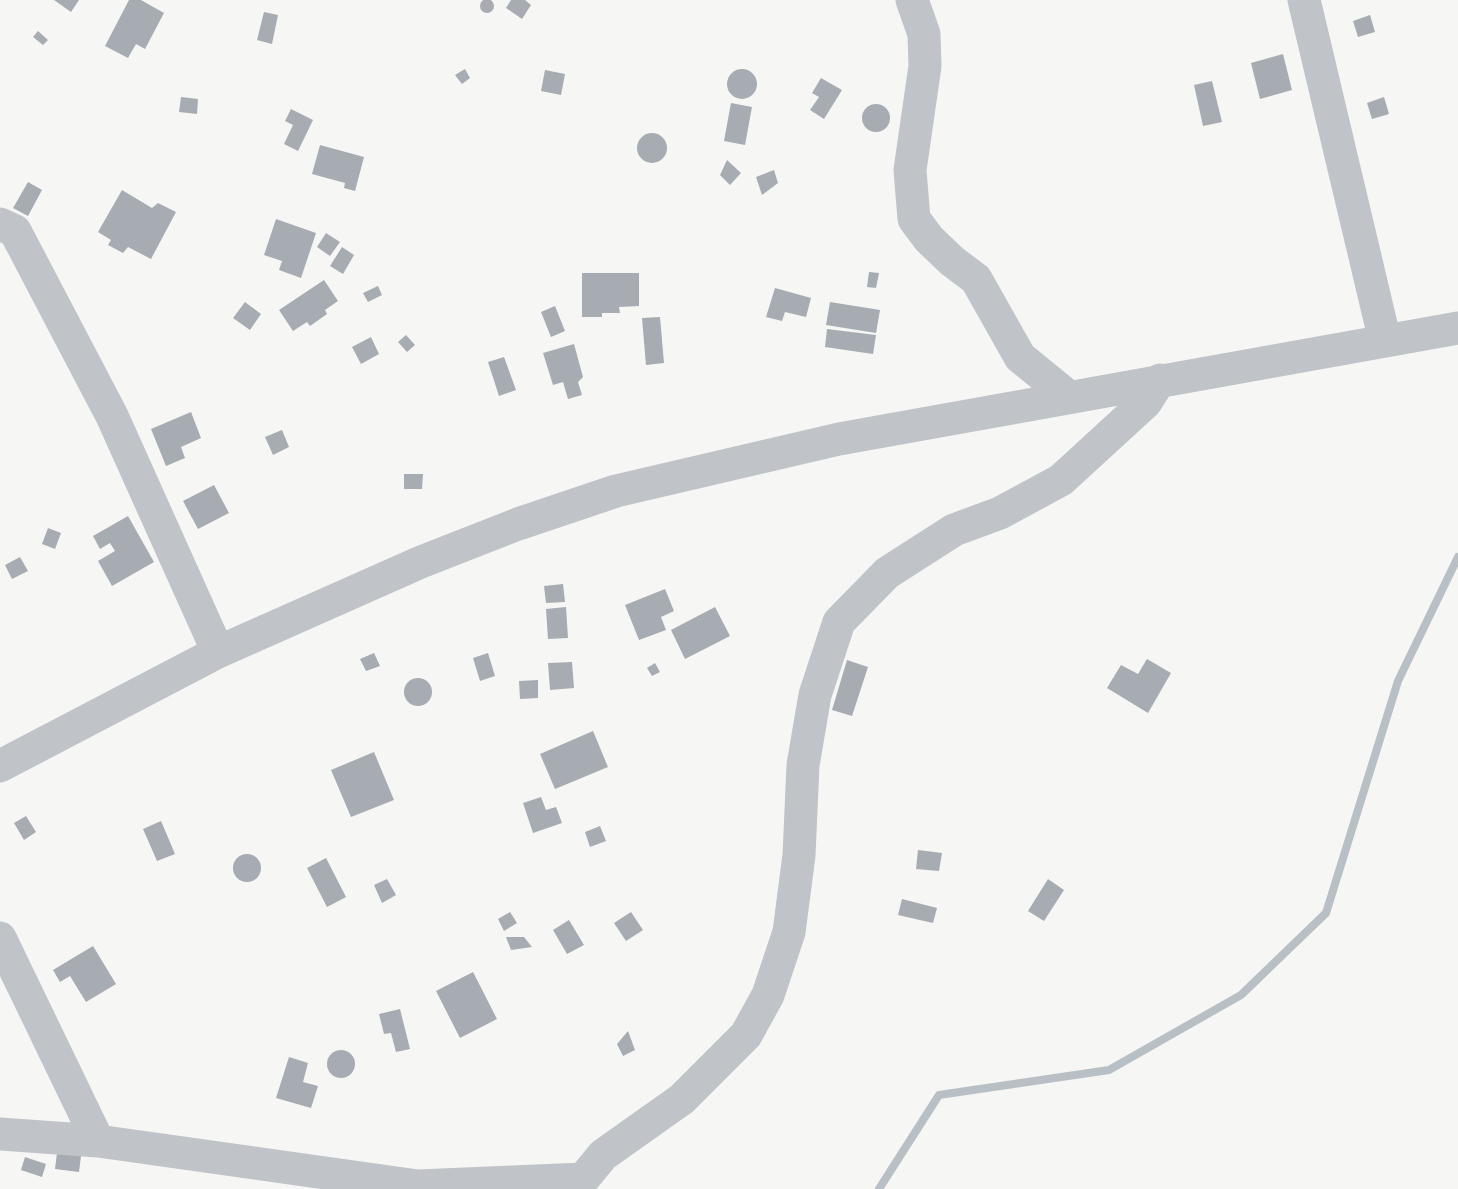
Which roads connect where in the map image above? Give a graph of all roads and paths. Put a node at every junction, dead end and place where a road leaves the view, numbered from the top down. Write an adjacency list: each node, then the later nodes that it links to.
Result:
1 (912, 0): 7 (street)
2 (1304, 0): 5 (street)
3 (0, 224): 8 (street)
4 (1458, 328): 5 (street)
5 (1385, 341): 6 (street)
6 (1160, 380): 7 (street); 13 (street)
7 (1069, 397): 8 (street)
8 (218, 652): 9 (street)
9 (0, 766)
10 (0, 938): 12 (street)
11 (0, 1134): 12 (street)
12 (98, 1142): 13 (street)
13 (579, 1184)

